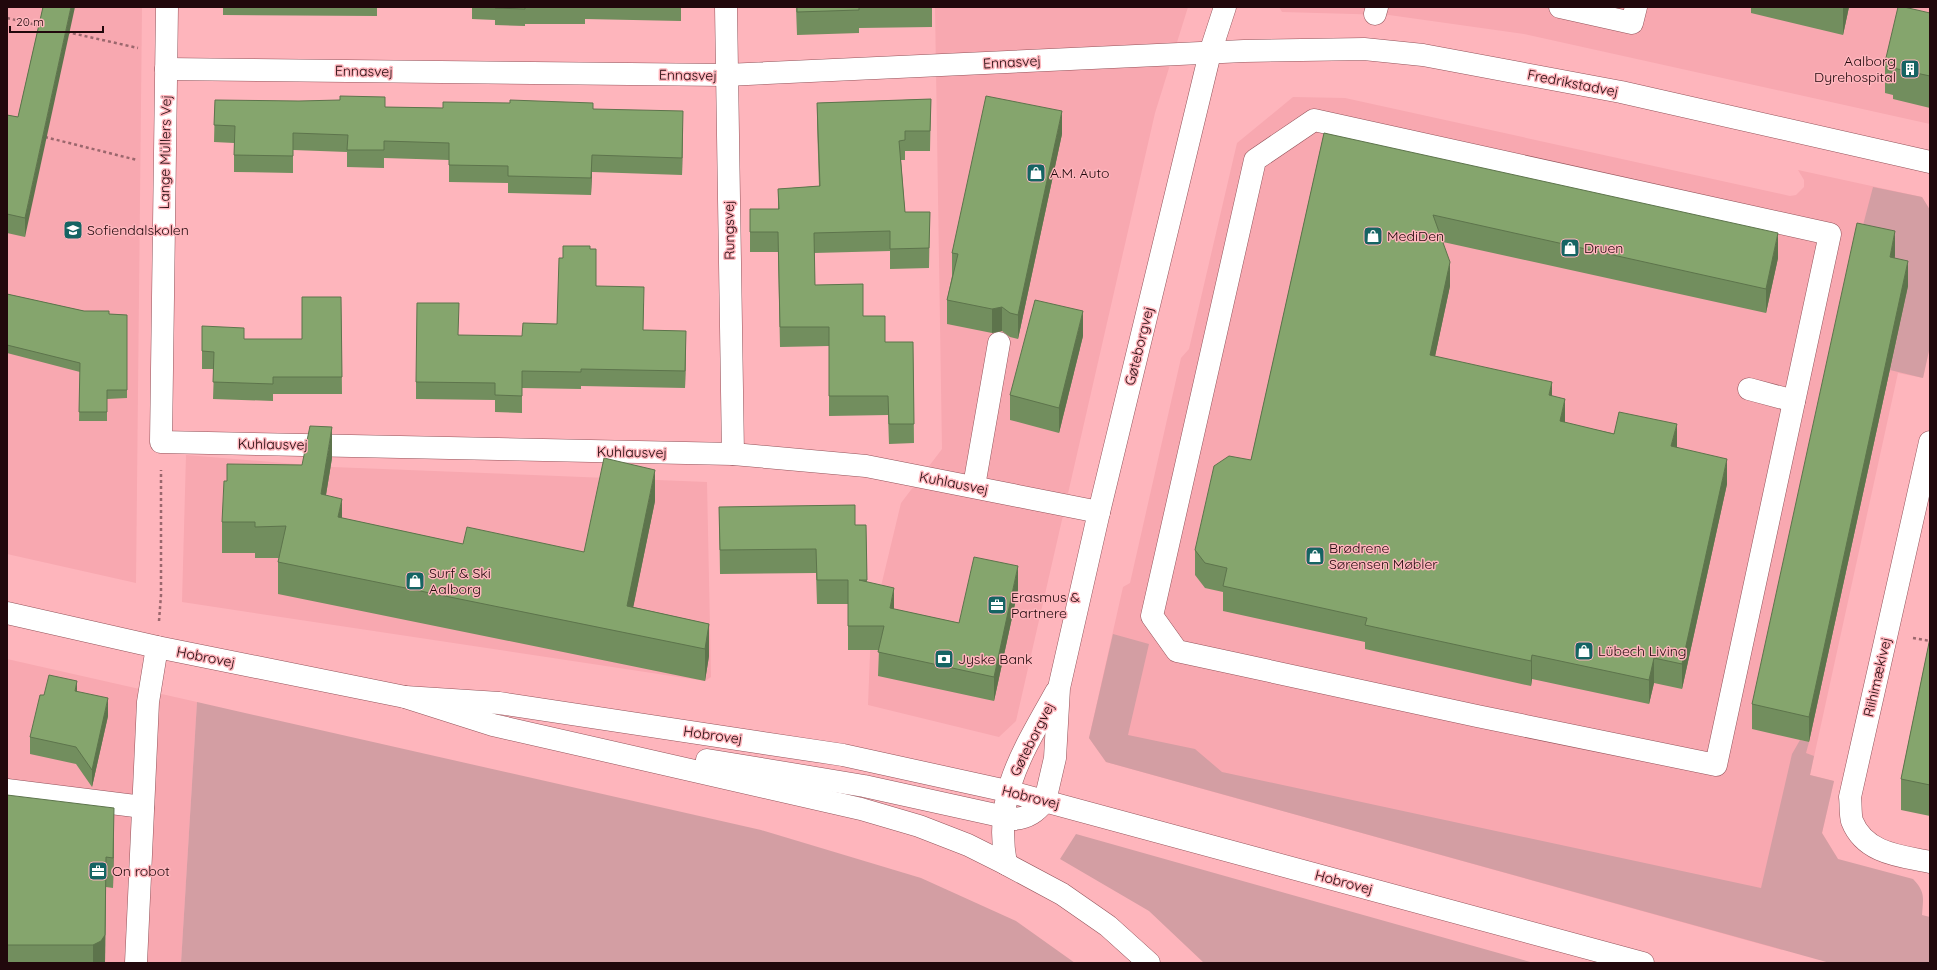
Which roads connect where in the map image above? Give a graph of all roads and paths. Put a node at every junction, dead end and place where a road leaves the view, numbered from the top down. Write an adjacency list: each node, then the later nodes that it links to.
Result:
1 (167, 7): 10 (street, Lange Müllers Vej)
2 (726, 7): 11 (street, Rungsvej)
3 (1225, 7): 9 (street, Gøteborgvej)
4 (1560, 7): 5 (street)
5 (1636, 7)
6 (7, 18): 7 (path)
7 (45, 27)
8 (60, 30): 10 (path)
9 (1210, 52): 11 (street, Ennasvej); 13 (street, Fredrikstadvej); 22 (street, Gøteborgvej)
10 (166, 62): 11 (street, Ennasvej); 14 (street, Lange Müllers Vej)
11 (726, 75): 20 (street, Rungsvej)
12 (37, 136): 14 (path)
13 (1930, 162)
14 (165, 167): 18 (street, Lange Müllers Vej)
15 (999, 342): 21 (street)
16 (1749, 389): 17 (street)
17 (1794, 401): 17 (street)
18 (161, 442): 20 (street, Kuhlausvej); 24 (path)
19 (1930, 442): 33 (street, Riihimækivej)
20 (733, 454): 21 (street, Kuhlausvej)
21 (974, 486): 22 (street, Kuhlausvej)
22 (1099, 512): 25 (street, Gøteborgvej)
23 (7, 613): 24 (street, Hobrovej)
24 (157, 647): 26 (street, Hobrovej); 31 (street)
25 (1059, 688): 29 (street, Gøteborgvej); 30 (street, Gøteborgvej)
26 (405, 696): 27 (street, Hobrovej); 29 (street, Hobrovej)
27 (493, 725): 32 (street); 34 (street, Hobrovej)
28 (7, 790): 31 (street)
29 (1007, 791): 30 (street, Hobrovej); 32 (street, Gøteborgvej)
30 (1045, 801): 32 (street); 37 (street, Hobrovej)
31 (143, 807): 35 (street)
32 (1003, 816): 34 (street, Gøteborgvej)
33 (1930, 862)
34 (1006, 864): 36 (street, Hobrovej)
35 (136, 963)
36 (1149, 963)
37 (1643, 963)

